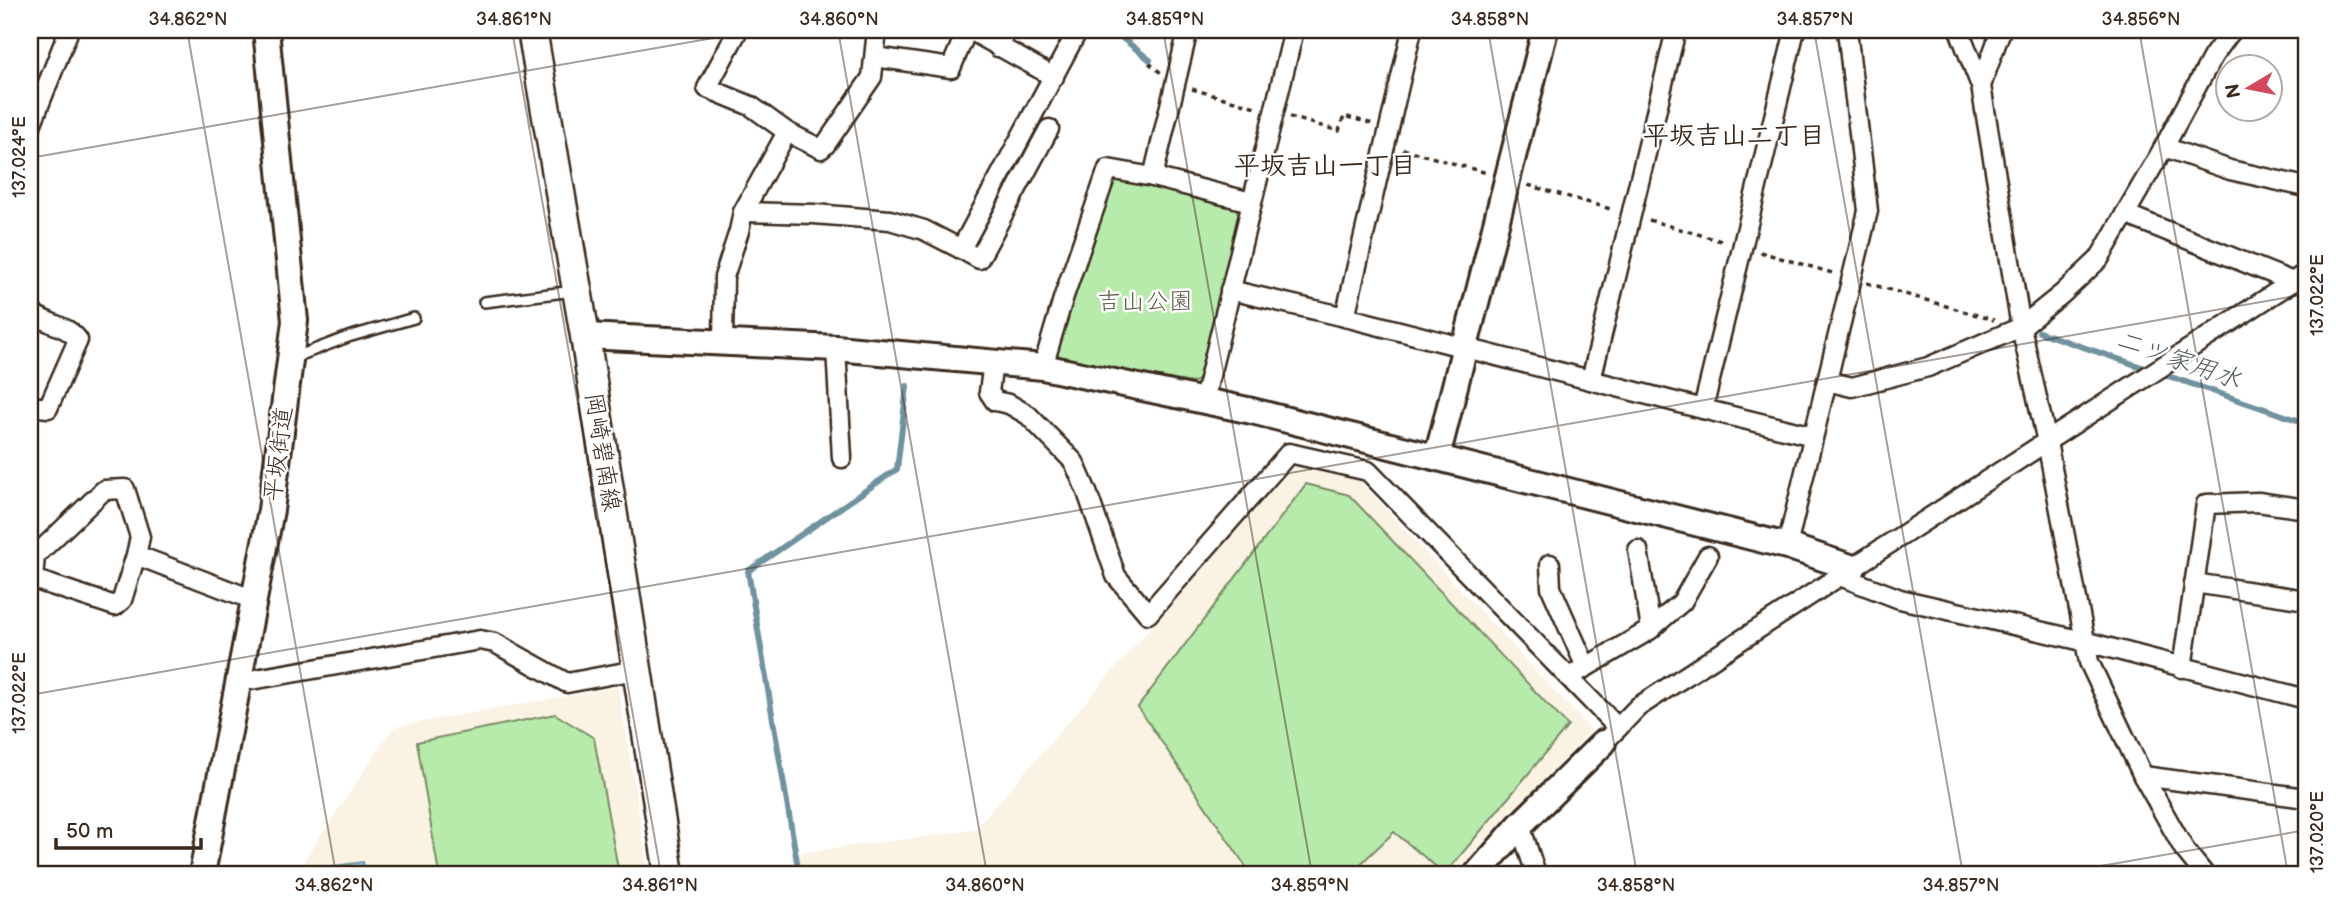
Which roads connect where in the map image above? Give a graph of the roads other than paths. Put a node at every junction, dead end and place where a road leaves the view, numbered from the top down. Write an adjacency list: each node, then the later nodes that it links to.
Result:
1 (69, 30): 23 (street)
2 (266, 30): 43 (street, 平坂街道)
3 (532, 30): 33 (main road, 岡崎碧南線)
4 (738, 30): 24 (street)
5 (877, 30): 20 (street)
6 (969, 30): 19 (street); 20 (street)
7 (1006, 30): 19 (street)
8 (1078, 30): 21 (street)
9 (1188, 30): 26 (street)
10 (1294, 30): 28 (street)
11 (1412, 30): 36 (street)
12 (1545, 30): 42 (street)
13 (1676, 30): 46 (street)
14 (1795, 30): 50 (street)
15 (1847, 30): 47 (street)
16 (1959, 30): 22 (street)
17 (2001, 30): 22 (street)
18 (2232, 30): 25 (street)
19 (999, 47): 21 (street)
20 (875, 57): 24 (street)
21 (1054, 77): 29 (street)
22 (1981, 86): 38 (street)
23 (30, 128)
24 (787, 132): 29 (street)
25 (2164, 147): 27 (street); 30 (street)
26 (1153, 177): 28 (street); 45 (street)
27 (2306, 187)
28 (1251, 202): 32 (street)
29 (743, 212): 40 (street)
30 (2125, 214): 31 (street); 38 (street)
31 (2300, 278): 52 (street)
32 (1230, 290): 36 (street); 48 (street)
33 (576, 291): 34 (lane); 39 (main road, 岡崎碧南線)
34 (484, 302)
35 (30, 311): 49 (street)
36 (1345, 317): 42 (street)
37 (414, 318): 43 (lane)
38 (2021, 327): 47 (street); 52 (street)
39 (585, 336): 40 (street); 69 (main road, 岡崎碧南線)
40 (723, 342): 41 (street)
41 (836, 348): 44 (street); 54 (street)
42 (1466, 348): 46 (street); 53 (street)
43 (290, 359): 63 (street, 平坂街道)
44 (993, 362): 45 (street); 70 (street)
45 (1043, 367): 48 (street)
46 (1591, 380): 50 (street)
47 (1827, 381): 51 (street)
48 (1203, 400): 53 (street)
49 (30, 406)
50 (1703, 409): 51 (street)
51 (1813, 436): 56 (street)
52 (2047, 442): 61 (street); 66 (street)
53 (1437, 457): 56 (street)
54 (842, 458)
55 (2306, 509): 62 (street)
56 (1787, 546): 61 (street)
57 (1637, 550): 65 (street)
58 (136, 555): 58 (street); 63 (street)
59 (1707, 556): 65 (street)
60 (1550, 564): 67 (street)
61 (1847, 572): 66 (street); 73 (street)
62 (2194, 583): 64 (street); 68 (street)
63 (254, 600): 71 (street, 平坂街道)
64 (2306, 600)
65 (1651, 629): 67 (street)
66 (2083, 641): 68 (street); 74 (street)
67 (1586, 667): 70 (street)
68 (2182, 668): 72 (street)
69 (636, 670): 71 (street); 78 (main road, 岡崎碧南線)
70 (1569, 677): 73 (street)
71 (239, 682): 77 (street, 平坂街道)
72 (2306, 699)
73 (1611, 736): 76 (street)
74 (2143, 776): 75 (street); 81 (street)
75 (2306, 798)
76 (1520, 825): 79 (street); 80 (street)
77 (202, 874)
78 (669, 874)
79 (1478, 874)
80 (1536, 874)
81 (2204, 874)

